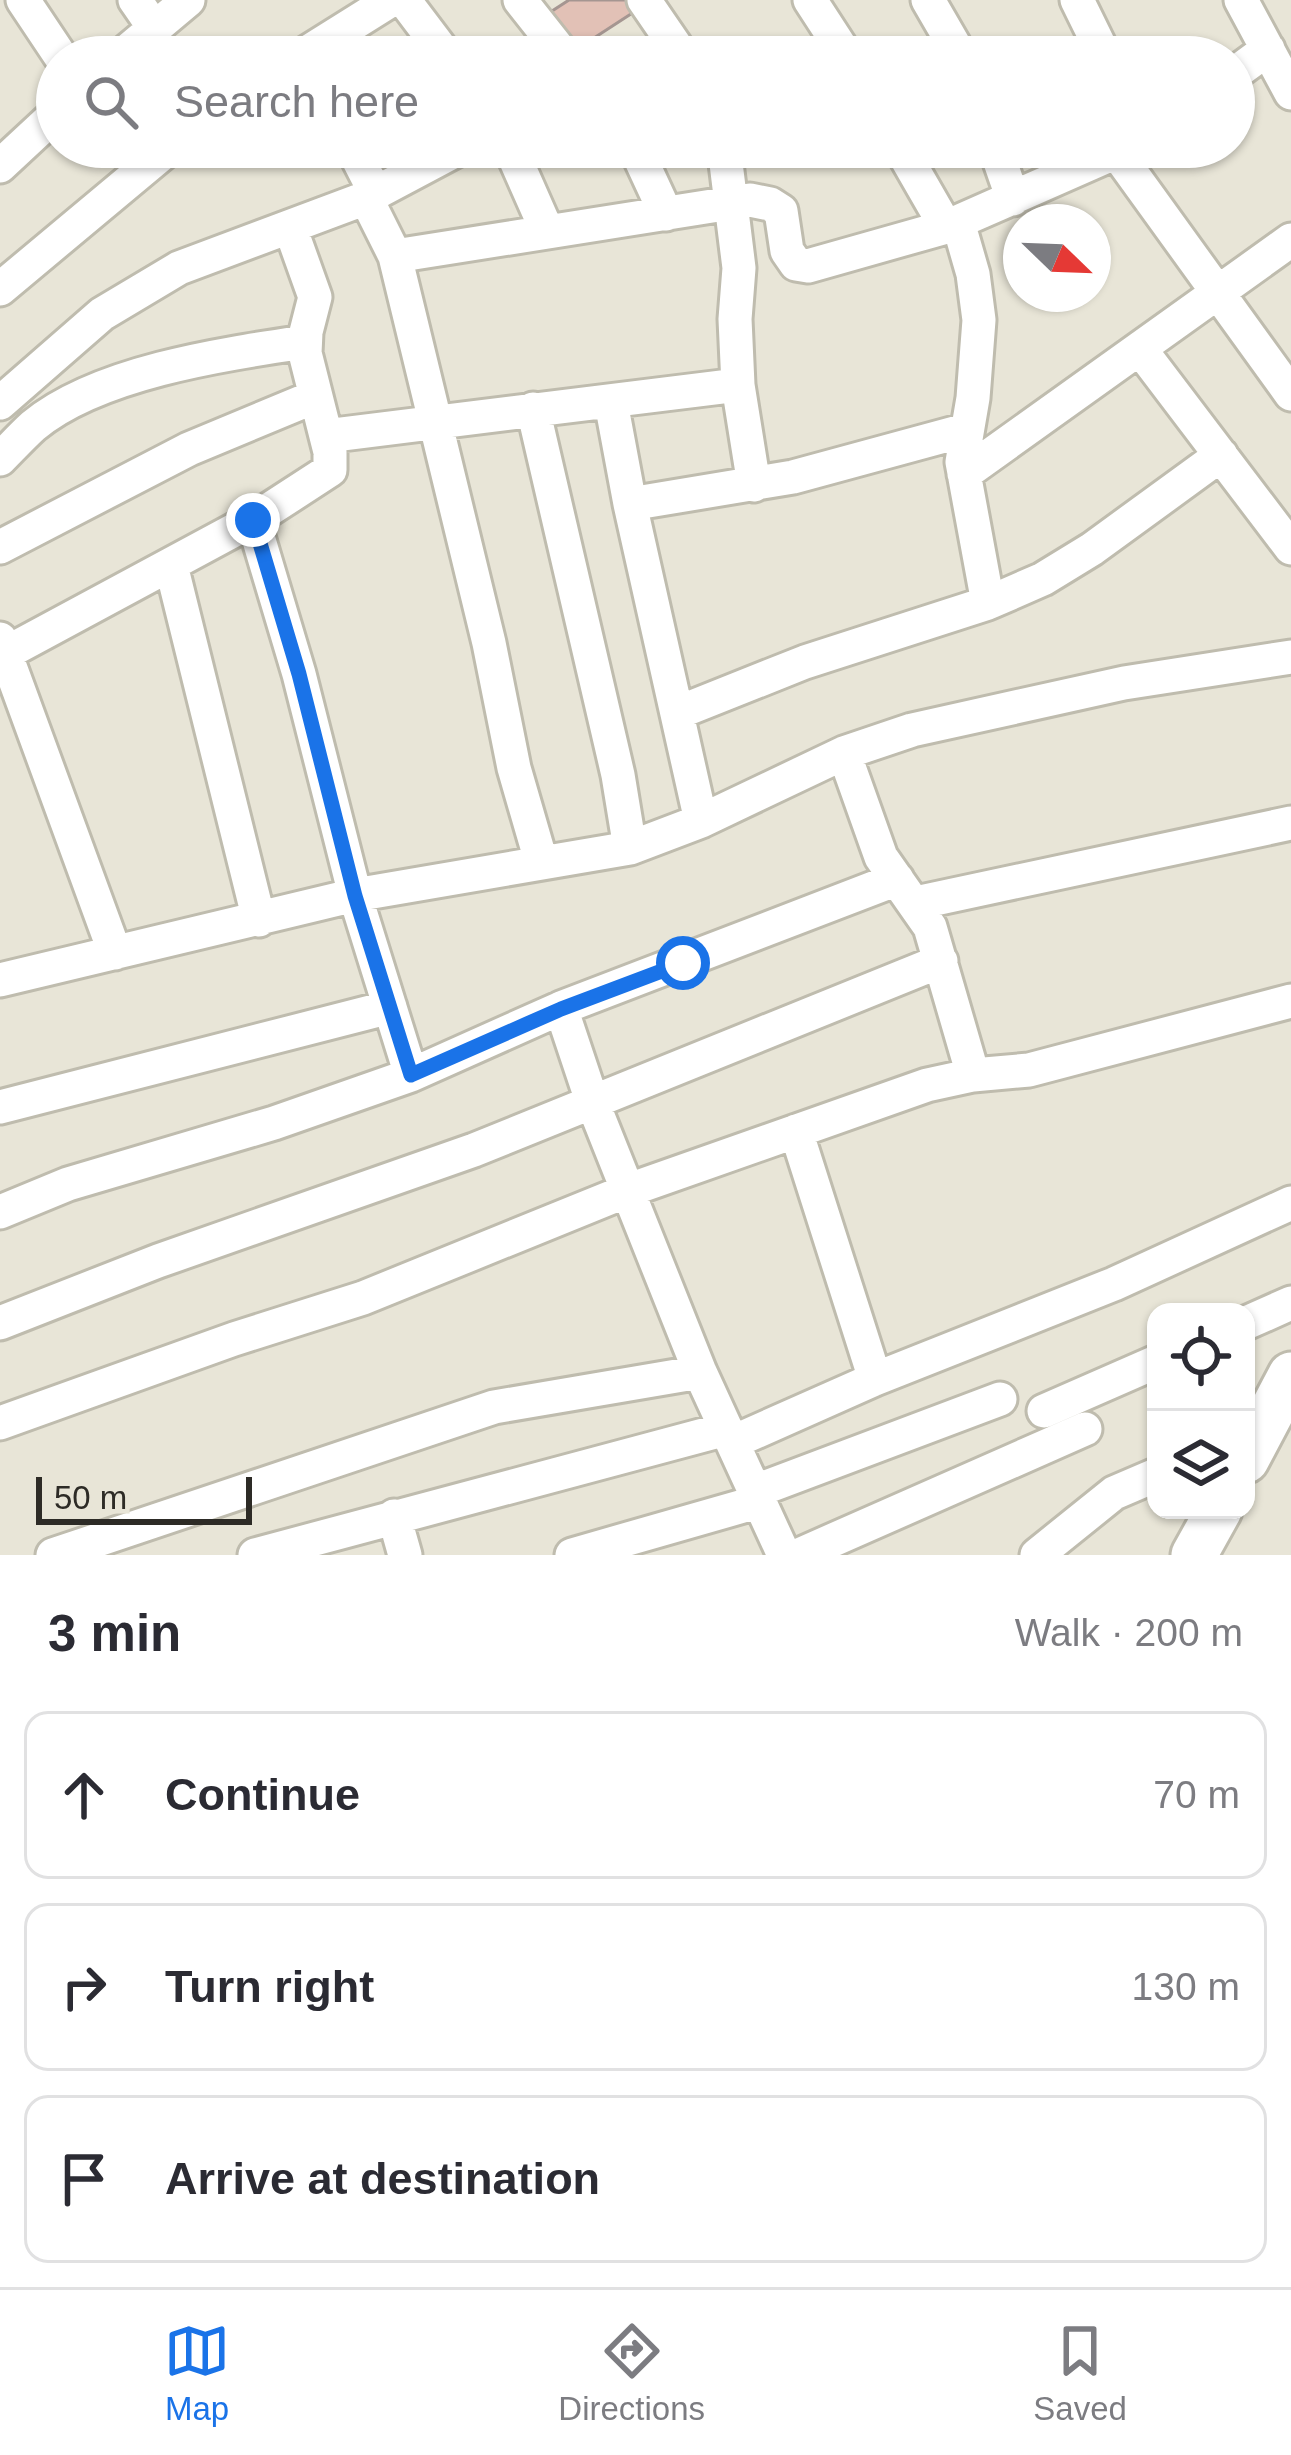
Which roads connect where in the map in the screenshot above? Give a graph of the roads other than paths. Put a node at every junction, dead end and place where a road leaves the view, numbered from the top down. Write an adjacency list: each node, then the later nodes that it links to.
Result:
1 (23, 0): 13 (street)
2 (135, 0): 12 (street)
3 (188, 0): 12 (street)
4 (391, 0): 15 (street)
5 (404, 0): 16 (street)
6 (520, 0): 17 (street)
7 (644, 0): 18 (street)
8 (810, 0): 19 (street)
9 (928, 0): 20 (street)
10 (1077, 0): 21 (street)
11 (1241, 0): 22 (street)
12 (155, 29): 14 (street)
13 (47, 36)
14 (146, 36)
15 (334, 36)
16 (431, 36)
17 (548, 36)
18 (668, 36)
19 (834, 36)
20 (949, 36)
21 (1095, 36)
22 (1268, 49): 23 (street); 24 (street)
23 (1255, 59)
24 (1291, 93)
25 (36, 127): 26 (street)
26 (6, 148)
27 (145, 168): 46 (street)
28 (360, 168): 37 (street)
29 (422, 168): 37 (street)
30 (519, 168): 43 (street)
31 (645, 168): 40 (street)
32 (727, 168): 39 (street)
33 (914, 168): 41 (street)
34 (1002, 168): 38 (street)
35 (1082, 168): 38 (street)
36 (1134, 168): 47 (street)
37 (371, 196): 42 (street); 45 (street)
38 (1013, 199): 41 (street)
39 (733, 202): 40 (street); 41 (street); 50 (street)
40 (666, 214): 43 (street)
41 (952, 225): 57 (street)
42 (290, 226): 48 (street); 54 (street)
43 (547, 231): 45 (street)
44 (1291, 240): 47 (street)
45 (395, 256): 56 (street)
46 (0, 289)
47 (1217, 293): 49 (street); 51 (street)
48 (305, 342): 52 (street); 60 (street)
49 (1140, 349): 59 (street); 61 (street)
50 (738, 385): 53 (street); 62 (street)
51 (1291, 394)
52 (314, 397): 58 (street); 65 (street)
53 (611, 402): 55 (street); 63 (street)
54 (0, 403)
55 (533, 410): 56 (street); 75 (street)
56 (434, 421): 58 (street); 76 (street)
57 (966, 430): 61 (street); 62 (street)
58 (326, 436): 64 (street)
59 (1221, 455): 66 (street); 68 (street)
60 (0, 459)
61 (964, 474): 68 (street)
62 (754, 485): 63 (street)
63 (630, 504): 71 (street)
64 (253, 520): 67 (street); 78 (street)
65 (0, 548)
66 (1291, 548)
67 (171, 565): 69 (street); 79 (street)
68 (988, 603): 71 (street)
69 (3, 646): 80 (street)
70 (1291, 657): 72 (street)
71 (677, 713): 73 (street)
72 (844, 753): 73 (street); 77 (street)
73 (701, 821): 75 (street)
74 (1291, 824): 77 (street)
75 (630, 848): 76 (street)
76 (541, 861): 78 (street)
77 (907, 891): 81 (street); 85 (street)
78 (355, 896): 79 (street); 84 (street)
79 (259, 920): 80 (street)
80 (116, 953): 82 (street)
81 (941, 962): 87 (street); 88 (street)
82 (0, 980)
83 (1291, 1001): 87 (street)
84 (390, 1007): 86 (street); 89 (street)
85 (561, 1009): 86 (street); 88 (street)
86 (411, 1075): 93 (street)
87 (973, 1075): 90 (street)
88 (592, 1101): 91 (street); 96 (street)
89 (0, 1106)
90 (796, 1131): 91 (street); 100 (street)
91 (629, 1190): 98 (street); 103 (street)
92 (1291, 1203): 100 (street)
93 (0, 1212)
94 (1291, 1303): 95 (street)
95 (1255, 1319)
96 (0, 1323)
97 (1147, 1366): 102 (street)
98 (700, 1372): 105 (street); 111 (street)
99 (1291, 1375): 106 (street)
100 (875, 1379): 105 (street)
101 (1000, 1399): 108 (street)
102 (1044, 1411)
103 (0, 1423)
104 (1085, 1429): 116 (street)
105 (729, 1436): 108 (street); 109 (street)
106 (1261, 1437)
107 (1147, 1478): 117 (street)
108 (755, 1497): 114 (street); 115 (street)
109 (394, 1516): 112 (street); 113 (street)
110 (1214, 1519): 118 (street)
111 (52, 1555)
112 (255, 1555)
113 (405, 1555)
114 (572, 1555)
115 (784, 1555)
116 (799, 1555)
117 (1037, 1555)
118 (1194, 1555)

